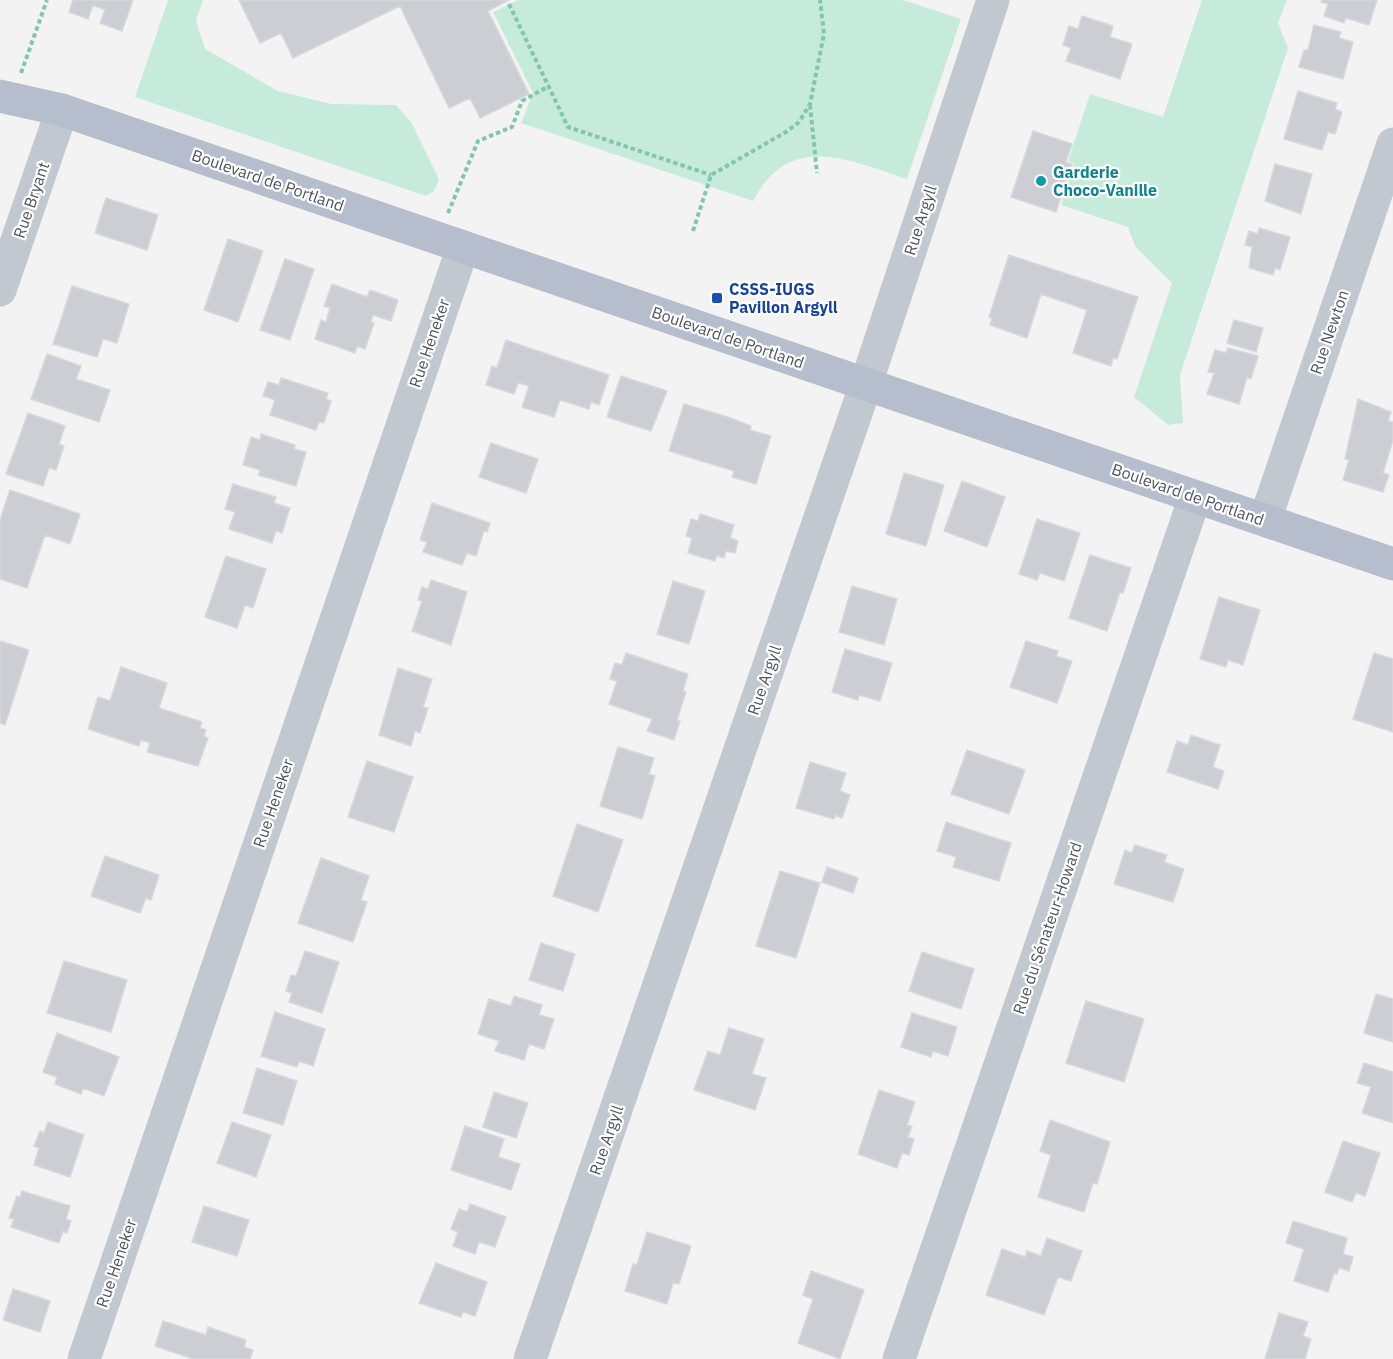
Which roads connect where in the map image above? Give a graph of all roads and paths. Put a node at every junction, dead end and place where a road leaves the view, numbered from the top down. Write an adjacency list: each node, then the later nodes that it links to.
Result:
1 (47, 0): 5 (path)
2 (820, 0): 7 (path)
3 (993, 0): 15 (street, Rue Argyll)
4 (509, 4): 6 (path)
5 (6, 84): 8 (main road, Boulevard de Portland)
6 (549, 86): 11 (path); 13 (path)
7 (810, 104): 10 (path); 11 (path)
8 (62, 110): 13 (main road, Boulevard de Portland); 14 (street, Rue Bryant)
9 (1393, 144): 17 (street, Rue Newton)
10 (817, 173)
11 (711, 175): 12 (path)
12 (693, 231)
13 (451, 242): 15 (main road, Boulevard de Portland); 19 (street, Rue Heneker)
14 (0, 290)
15 (866, 384): 16 (main road, Boulevard de Portland); 20 (street, Rue Argyll)
16 (1195, 496): 17 (main road, Boulevard de Portland); 21 (street, Rue du Sénateur-Howard)
17 (1265, 520): 18 (main road, Boulevard de Portland)
18 (1393, 564)
19 (84, 1359)
20 (530, 1359)
21 (899, 1359)

